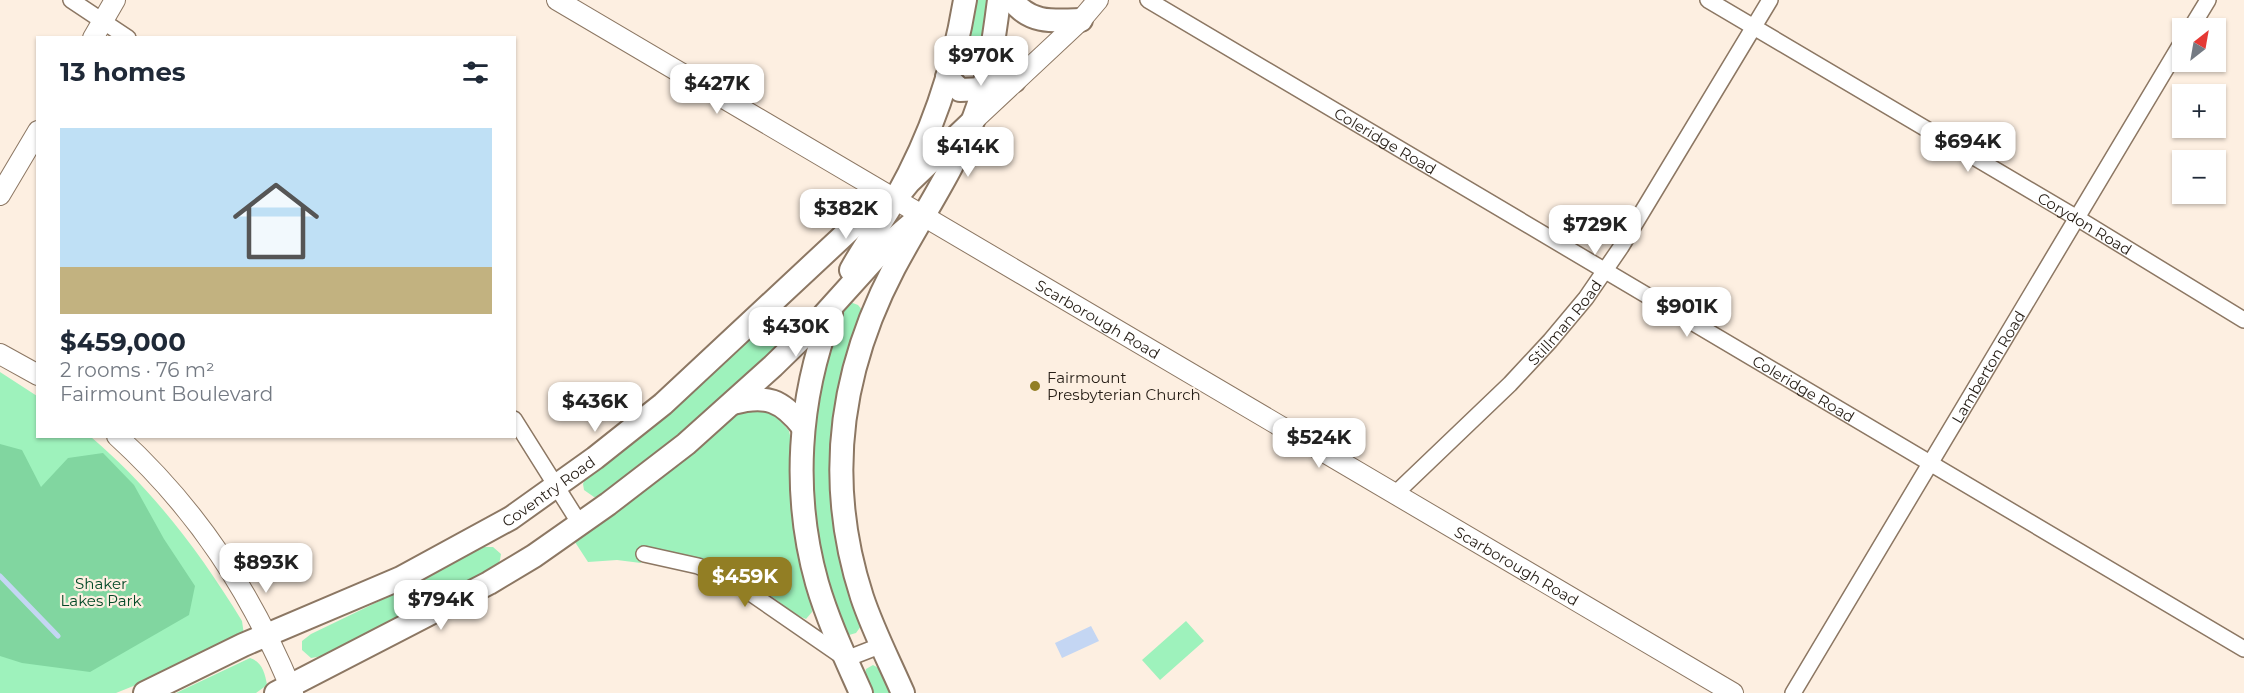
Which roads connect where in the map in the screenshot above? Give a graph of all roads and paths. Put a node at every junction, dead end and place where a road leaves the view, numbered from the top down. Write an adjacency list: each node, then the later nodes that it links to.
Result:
1 (71, 0): 15 (street)
2 (115, 0): 15 (street)
3 (557, 0): 24 (street, Scarborough Road)
4 (965, 0): 18 (main road)
5 (999, 0): 20 (main road)
6 (1012, 0): 13 (main road)
7 (1098, 0): 13 (street, Coventry Road)
8 (1148, 0): 27 (street, Coleridge Road)
9 (1708, 0): 14 (street, Corydon Road)
10 (1770, 0): 14 (street, Stillman Road)
11 (2208, 0): 12 (street)
12 (2197, 18)
13 (1081, 20): 19 (street, Coventry Road)
14 (1754, 27): 26 (street, Corydon Road); 27 (street, Stillman Road)
15 (98, 30): 16 (street)
16 (120, 36)
17 (2172, 59): 26 (street, Lamberton Road)
18 (947, 77): 20 (main road); 24 (main road)
19 (1014, 81): 20 (main road); 21 (street, Coventry Road)
20 (983, 89): 21 (main road)
21 (973, 121): 24 (main road, Coventry Road); 25 (main road)
22 (36, 134): 23 (street)
23 (0, 195)
24 (896, 198): 25 (street, Scarborough Road); 28 (main road); 37 (main road, Coventry Road)
25 (923, 214): 28 (main road); 38 (street, Scarborough Road); 42 (main road)
26 (2077, 218): 29 (street, Corydon Road); 36 (street, Lamberton Road)
27 (1605, 270): 36 (street, Coleridge Road); 38 (street, Stillman Road)
28 (835, 303): 32 (main road); 34 (main road)
29 (2244, 320)
30 (0, 354): 31 (street)
31 (36, 374)
32 (733, 403): 34 (main road); 39 (main road)
33 (516, 422): 37 (street)
34 (803, 427): 44 (main road)
35 (119, 438): 41 (street)
36 (1929, 464): 43 (street, Coleridge Road); 50 (street, Lamberton Road)
37 (556, 486): 39 (street); 41 (main road, Coventry Road)
38 (1396, 493): 49 (street, Scarborough Road)
39 (580, 524): 45 (main road)
40 (644, 554): 44 (street)
41 (267, 636): 45 (street); 46 (main road, Coventry Road)
42 (882, 645): 44 (street); 48 (main road)
43 (2244, 649)
44 (846, 659): 47 (main road)
45 (286, 691)
46 (145, 693)
47 (861, 693)
48 (903, 693)
49 (1733, 693)
50 (1793, 693)

